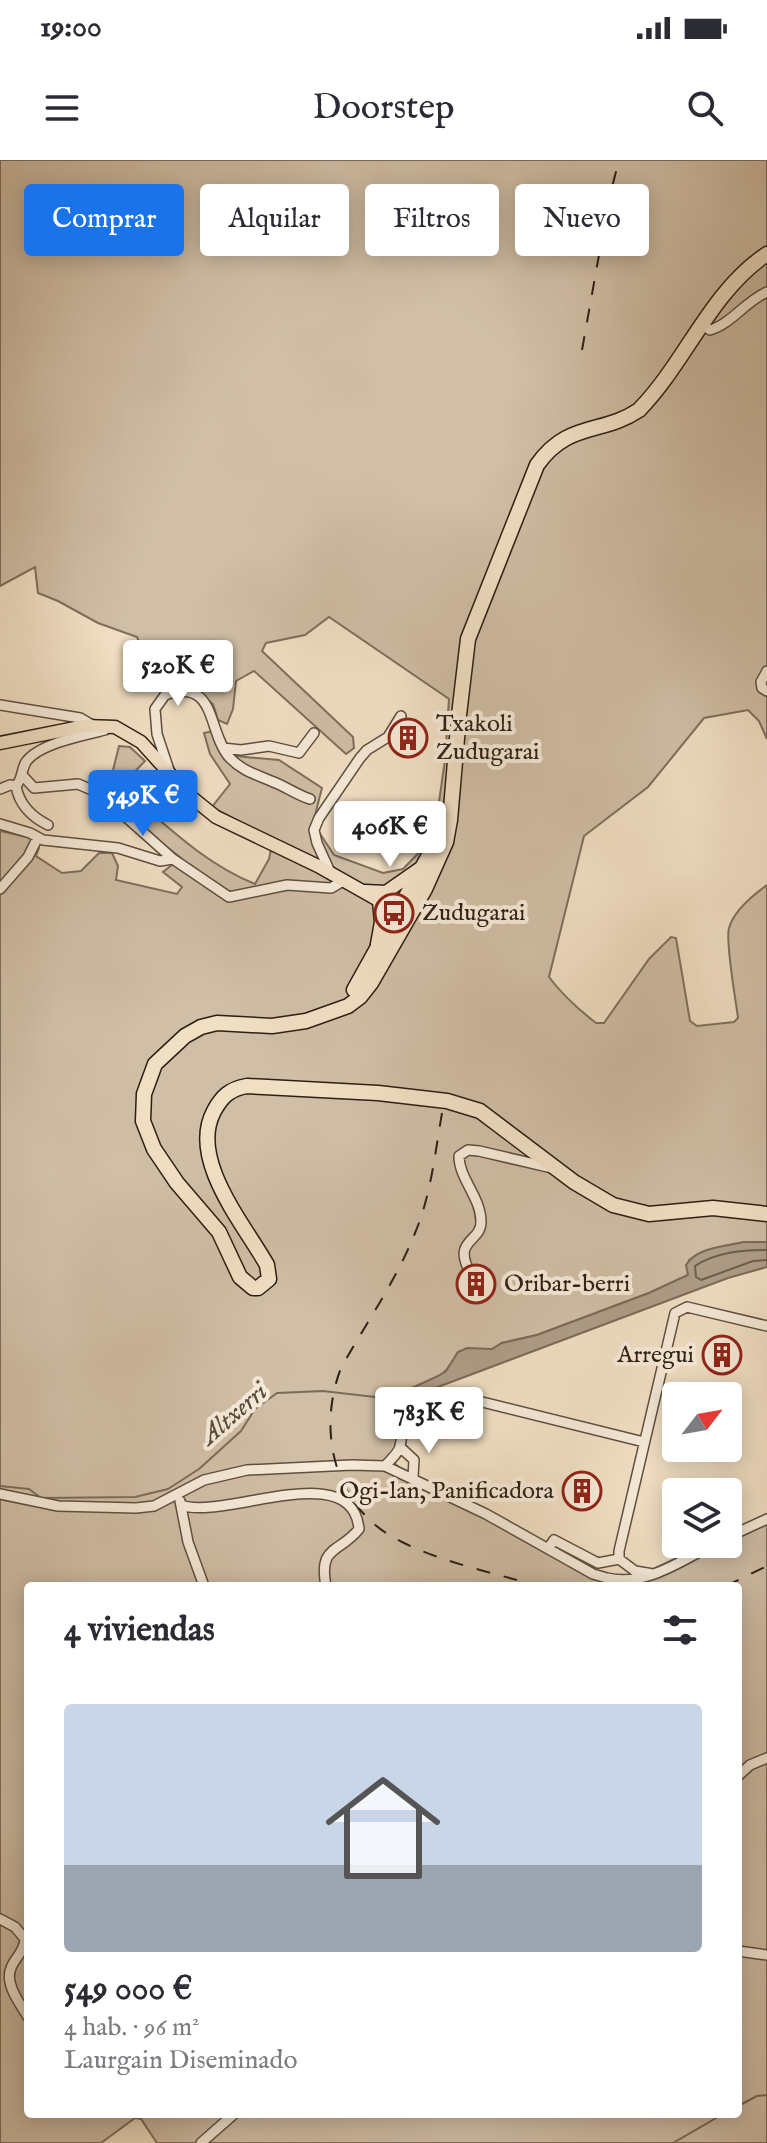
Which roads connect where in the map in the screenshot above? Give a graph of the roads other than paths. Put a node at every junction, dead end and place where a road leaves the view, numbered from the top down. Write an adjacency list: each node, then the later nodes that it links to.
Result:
1 (767, 254): 3 (highway)
2 (767, 292): 3 (street)
3 (702, 325): 22 (highway)
4 (767, 671): 5 (street)
5 (767, 691)
6 (0, 705): 8 (street)
7 (401, 716): 23 (street)
8 (92, 725): 9 (main road); 11 (main road)
9 (114, 727): 13 (main road); 14 (street)
10 (314, 733): 12 (street)
11 (0, 743)
12 (223, 748): 13 (street); 17 (street)
13 (169, 770): 23 (main road)
14 (23, 776): 15 (street); 21 (street)
15 (16, 786): 16 (street); 19 (street)
16 (0, 789)
17 (310, 799)
18 (0, 824): 20 (street)
19 (48, 825)
20 (37, 839): 21 (street); 25 (street)
21 (173, 859): 24 (street)
22 (430, 866): 26 (main road); 27 (highway); 28 (highway)
23 (331, 874): 24 (main road)
24 (343, 881): 26 (main road)
25 (0, 889)
26 (382, 900): 27 (main road); 28 (main road)
27 (396, 915): 28 (highway)
28 (379, 958): 29 (highway)
29 (556, 1169): 30 (highway); 31 (street)
30 (767, 1214)
31 (470, 1272)
32 (767, 1326): 33 (street)
33 (644, 1442): 34 (street); 44 (street)
34 (400, 1447): 35 (street); 36 (street)
35 (385, 1466): 36 (street); 38 (street)
36 (413, 1477): 42 (street)
37 (0, 1494): 38 (street)
38 (178, 1494): 39 (street)
39 (181, 1505): 46 (street); 47 (street)
40 (767, 1519): 41 (street)
41 (742, 1531)
42 (549, 1547): 44 (street); 45 (street)
43 (686, 1558): 45 (street)
44 (619, 1559): 45 (street)
45 (653, 1574)
46 (203, 1582)
47 (326, 1582)
48 (767, 1758): 49 (street)
49 (742, 1772)
50 (0, 1919): 51 (street)
51 (24, 1938)
52 (24, 1944): 55 (street)
53 (742, 1952): 54 (street)
54 (767, 1955)
55 (24, 2010)
56 (229, 2118): 57 (street)
57 (201, 2143)

